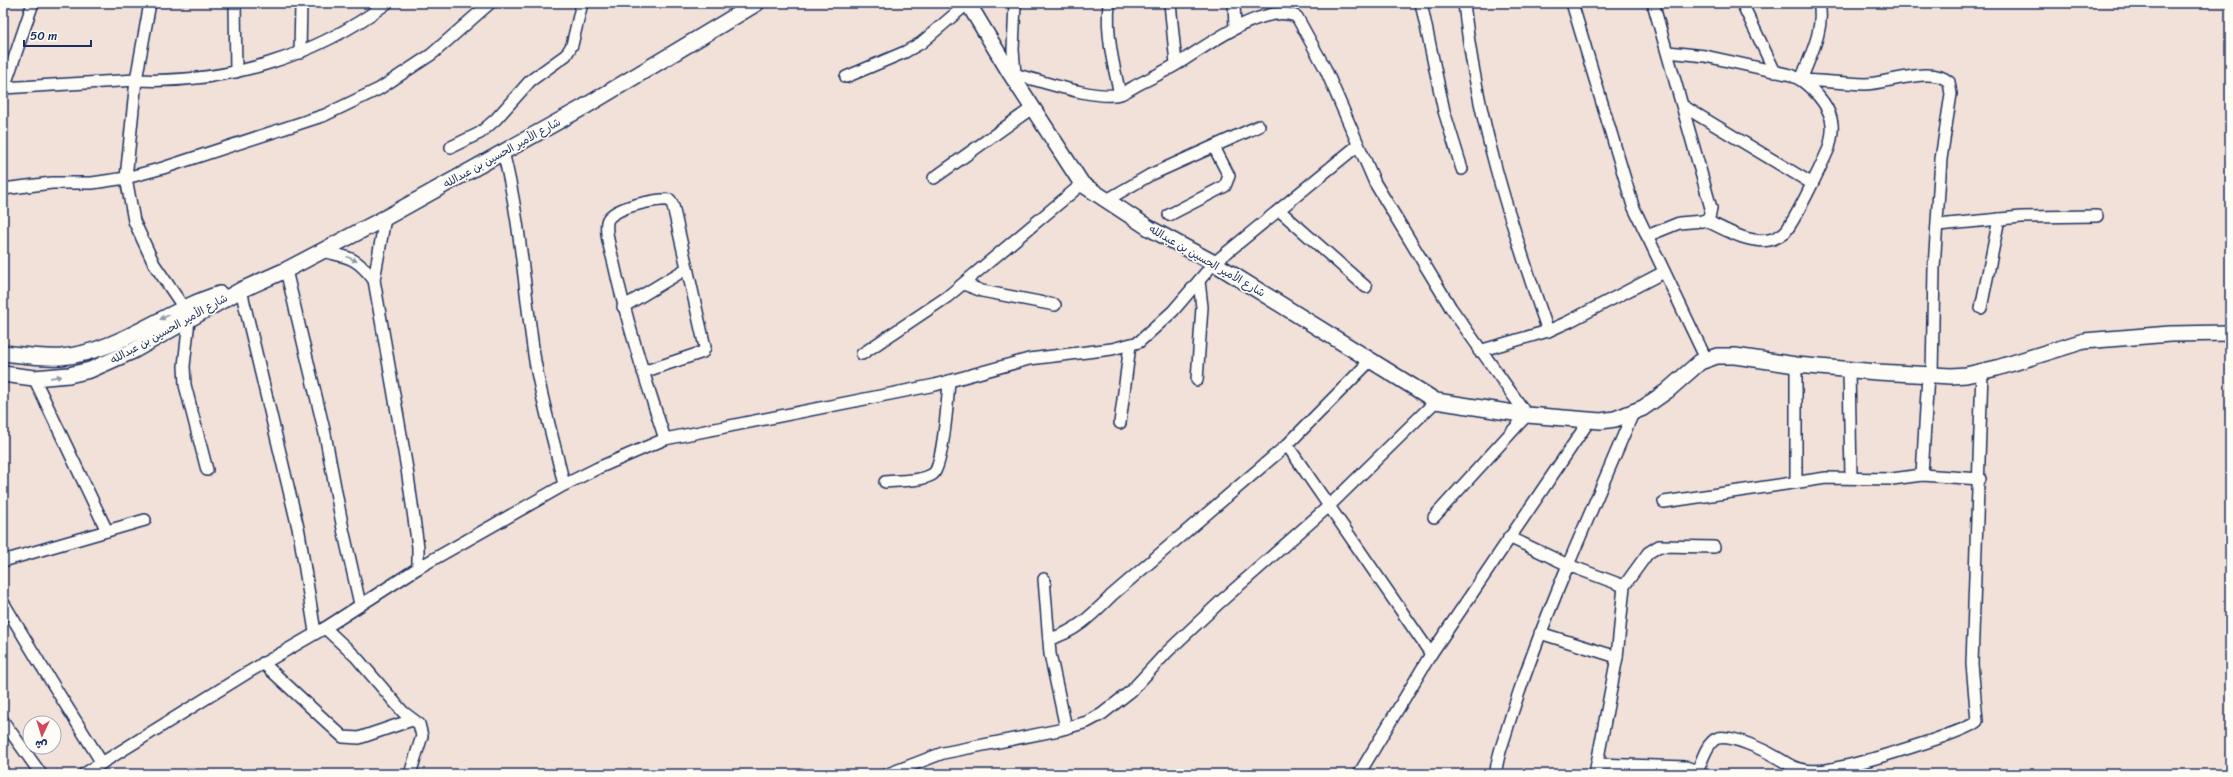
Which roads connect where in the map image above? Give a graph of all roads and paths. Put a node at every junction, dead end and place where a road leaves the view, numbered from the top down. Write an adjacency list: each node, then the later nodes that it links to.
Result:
1 (33, 3): 32 (street)
2 (150, 3): 30 (street)
3 (235, 3): 26 (street)
4 (301, 3): 24 (street)
5 (387, 3): 24 (street)
6 (490, 3): 42 (street)
7 (582, 3): 38 (street)
8 (757, 3): 40 (street, شارع الأمير الحسين بن عبدالله)
9 (968, 3): 28 (street, شارع الأمير الحسين بن عبدالله); 29 (street)
10 (1015, 3): 28 (street)
11 (1109, 3): 33 (street)
12 (1170, 3): 25 (street)
13 (1234, 3): 22 (street)
14 (1292, 3): 21 (street)
15 (1421, 3): 41 (street)
16 (1464, 3): 70 (street)
17 (1572, 3): 55 (street)
18 (1653, 3): 23 (street)
19 (1742, 3): 27 (street)
20 (1819, 3): 31 (street)
21 (1291, 14): 22 (street); 37 (street)
22 (1235, 28): 25 (street)
23 (1668, 52): 27 (street); 34 (street)
24 (300, 53): 26 (street)
25 (1176, 64): 33 (street)
26 (236, 72): 30 (street)
27 (1775, 72): 31 (street)
28 (1013, 74): 33 (street); 35 (street, شارع الأمير الحسين بن عبدالله)
29 (846, 78)
30 (136, 80): 32 (street); 42 (street)
31 (1801, 80): 44 (street); 54 (street)
32 (3, 88)
33 (1120, 94)
34 (1683, 106): 44 (street); 53 (street)
35 (1032, 108): 43 (street); 45 (street, شارع الأمير الحسين بن عبدالله)
36 (1259, 126): 39 (street)
37 (1357, 146): 48 (street); 73 (street)
38 (451, 147)
39 (1214, 147): 47 (street); 49 (street)
40 (503, 152): 51 (street, شارع الأمير الحسين بن عبدالله); 100 (street)
41 (1462, 169)
42 (126, 178): 46 (street); 69 (street)
43 (934, 178)
44 (1811, 183): 53 (street)
45 (1082, 184): 47 (street, شارع الأمير الحسين بن عبدالله); 63 (street)
46 (3, 189)
47 (1105, 200): 57 (street, شارع الأمير الحسين بن عبدالله)
48 (1280, 211): 57 (street); 64 (street)
49 (1169, 215)
50 (2097, 216): 52 (street)
51 (385, 218): 56 (street, شارع الأمير الحسين بن عبدالله); 61 (street)
52 (1999, 219): 54 (street); 68 (street)
53 (1705, 220): 55 (street)
54 (1938, 225): 83 (street)
55 (1647, 236): 60 (street)
56 (321, 251): 59 (street, شارع الأمير الحسين بن عبدالله); 61 (street, one-way to 61)
57 (1214, 263): 62 (street); 76 (street, شارع الأمير الحسين بن عبدالله)
58 (686, 269): 67 (street); 67 (street); 80 (street)
59 (286, 270): 65 (street, شارع الأمير الحسين بن عبدالله); 114 (street)
60 (1664, 272): 70 (street); 77 (street)
61 (374, 280): 110 (street)
62 (1199, 281): 72 (street); 85 (street)
63 (964, 284): 66 (street); 75 (street)
64 (1366, 287)
65 (240, 290): 69 (street, شارع الأمير الحسين بن عبدالله); 115 (street)
66 (1055, 305)
67 (623, 307): 80 (street)
68 (1981, 308)
69 (186, 314): 74 (street, شارع الأمير الحسين بن عبدالله, one-way to 74); 84 (street, شارع الأمير الحسين بن عبدالله, one-way to 69); 94 (street)
70 (1548, 331): 73 (street)
71 (2230, 333): 81 (street)
72 (1130, 345): 86 (street); 91 (street)
73 (1479, 351): 89 (street)
74 (3, 353)
75 (862, 354)
76 (1372, 359): 87 (street, شارع الأمير الحسين بن عبدالله); 93 (street)
77 (1706, 359): 78 (street); 88 (street, شارع الأمير الحسين بن عبدالله)
78 (1796, 365): 79 (street); 99 (street)
79 (1850, 370): 83 (street); 96 (street)
80 (643, 372): 92 (street)
81 (1982, 372): 83 (street); 97 (street)
82 (3, 374): 84 (street, شارع الأمير الحسين بن عبدالله)
83 (1930, 375): 95 (street)
84 (34, 378): 105 (street)
85 (1197, 380)
86 (950, 381): 92 (street); 98 (street)
87 (1436, 401): 89 (street, شارع الأمير الحسين بن عبدالله); 102 (street)
88 (1633, 413): 90 (street, شارع الأمير الحسين بن عبدالله); 109 (street)
89 (1527, 415): 90 (street, شارع الأمير الحسين بن عبدالله); 103 (street)
90 (1589, 420): 106 (street)
91 (1120, 423)
92 (665, 439): 100 (street)
93 (1287, 445): 102 (street); 117 (street)
94 (207, 470)
95 (1922, 475): 96 (street); 97 (street)
96 (1851, 478): 99 (street)
97 (1980, 478): 132 (street)
98 (885, 482)
99 (1796, 482): 101 (street)
100 (564, 485): 110 (street)
101 (1664, 502)
102 (1329, 506): 118 (street); 123 (street)
103 (1434, 517)
104 (145, 520): 105 (street)
105 (107, 531): 108 (street)
106 (1509, 537): 109 (street); 118 (street)
107 (1714, 548): 112 (street)
108 (3, 561)
109 (1568, 565): 112 (street); 116 (street)
110 (418, 568): 114 (street)
111 (1044, 579): 117 (street)
112 (1624, 586): 119 (street)
113 (3, 602): 124 (street)
114 (360, 604): 115 (street)
115 (320, 630): 120 (street); 121 (street)
116 (1540, 633): 119 (street); 131 (street)
117 (1049, 638): 123 (street)
118 (1431, 654): 130 (street)
119 (1617, 656): 125 (street)
120 (264, 663): 121 (street); 124 (street)
121 (412, 720): 128 (street)
122 (3, 721): 126 (street)
123 (1066, 728): 129 (street)
124 (102, 763): 127 (street)
125 (1596, 769): 132 (street)
126 (41, 774)
127 (84, 774)
128 (410, 774)
129 (888, 774)
130 (1359, 774)
131 (1496, 774)
132 (1697, 774)

